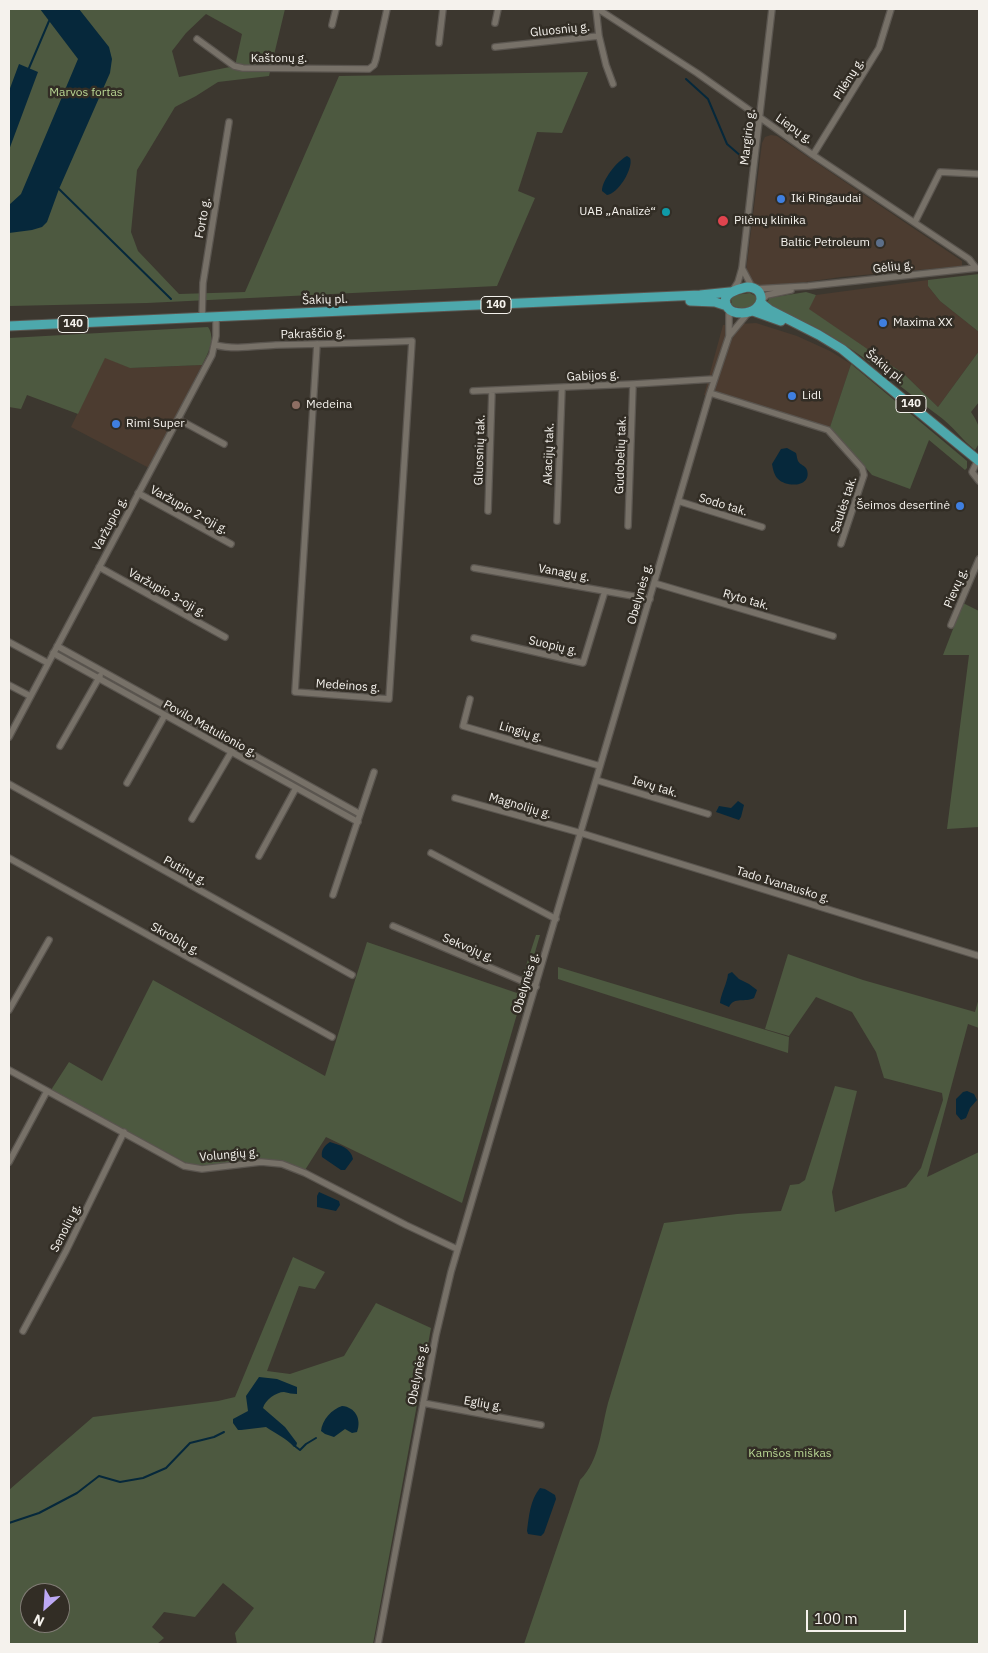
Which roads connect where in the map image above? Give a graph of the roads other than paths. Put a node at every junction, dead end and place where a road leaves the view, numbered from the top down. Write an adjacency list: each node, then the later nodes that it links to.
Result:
1 (336, 9): 9 (street)
2 (387, 9): 11 (street, Kaštonų g.)
3 (443, 9): 12 (street)
4 (498, 9): 8 (street)
5 (597, 9): 10 (street, Gluosnių g.); 15 (street, Liepų g.)
6 (772, 9): 15 (street, Margirio g.)
7 (891, 9): 17 (street, Pilėnų g.)
8 (496, 23)
9 (332, 25)
10 (599, 36): 13 (street, Gluosnių g.); 14 (street)
11 (197, 39)
12 (439, 43)
13 (495, 47)
14 (613, 84)
15 (760, 117): 17 (street, Liepų g.); 20 (street, Margirio g.)
16 (229, 122): 29 (street, Forto g.)
17 (813, 155): 19 (street, Liepų g.)
18 (979, 174): 19 (street)
19 (915, 222): 21 (street, Liepų g.)
20 (742, 268): 23 (street); 24 (street, Margirio g.)
21 (978, 268): 22 (street, Gėlių g.)
22 (808, 286): 23 (street, Gėlių g.); 26 (street, Gėlių g.)
23 (754, 288): 24 (main road, 140); 26 (main road)
24 (731, 291): 25 (main road, Šakių pl. / 140); 27 (main road)
25 (643, 298): 27 (main road, Šakių pl. / 140); 30 (main road, Šakių pl. / 140)
26 (761, 302): 28 (main road); 32 (main road, Šakių pl. / 140)
27 (728, 307): 28 (main road, 140); 33 (street, Obelynės g.)
28 (751, 312): 32 (main road, Šakių pl. / 140); 33 (street, Obelynės g.)
29 (202, 317): 30 (main road, Šakių pl. / 140); 31 (main road, Šakių pl. / 140)
30 (216, 317): 36 (street, Varžupio g.)
31 (9, 326)
32 (819, 335): 45 (main road, Šakių pl. / 140)
33 (729, 336): 37 (street, Obelynės g.)
34 (412, 341): 35 (street, Pakraščio g.); 35 (street, Medeinos g.)
35 (316, 344): 36 (street, Pakraščio g.)
36 (215, 345): 43 (street, Varžupio g.)
37 (714, 379): 38 (street, Gabijos g.); 42 (street, Obelynės g.)
38 (633, 384): 39 (street, Gabijos g.); 51 (street, Gudobelių tak.)
39 (562, 388): 41 (street, Gabijos g.); 50 (street, Akacijų tak.)
40 (473, 391): 41 (street, Gabijos g.)
41 (492, 391): 49 (street, Gluosnių tak.)
42 (710, 393): 48 (street, Obelynės g.); 54 (street, Saulės tak.)
43 (178, 419): 44 (street); 47 (street, Varžupio g.)
44 (224, 444)
45 (979, 461): 46 (street)
46 (979, 481)
47 (138, 493): 53 (street, Varžupio 2-oji g.); 56 (street, Varžupio g.)
48 (678, 501): 52 (street, Sodo tak.); 58 (street, Obelynės g.)
49 (488, 511)
50 (557, 521)
51 (628, 526)
52 (762, 527)
53 (231, 544)
54 (841, 544)
55 (979, 559): 61 (street, Pievų g.)
56 (99, 567): 63 (street, Varžupio 3-oji g.); 66 (street, Varžupio g.)
57 (474, 568): 59 (street, Vanagų g.)
58 (654, 584): 60 (street, Obelynės g.); 62 (street, Ryto tak.)
59 (605, 591): 60 (street, Vanagų g.); 64 (street, Suopių g.)
60 (650, 599): 79 (street, Obelynės g.)
61 (951, 625)
62 (833, 636)
63 (225, 637)
64 (474, 638)
65 (9, 642): 68 (street)
66 (57, 646): 67 (street, Varžupio g.); 69 (street, Povilo Matulionio g.)
67 (53, 653): 68 (street, Varžupio g.); 70 (street, Povilo Matulionio g.)
68 (48, 663): 72 (street, Varžupio g.)
69 (102, 671): 70 (street); 76 (street, Povilo Matulionio g.)
70 (98, 678): 74 (street, Povilo Matulionio g.); 77 (street)
71 (9, 685): 72 (street)
72 (30, 696): 75 (street, Varžupio g.)
73 (470, 699): 79 (street, Lingių g.)
74 (165, 715): 78 (street, Povilo Matulionio g.); 82 (street)
75 (9, 737)
76 (236, 745): 78 (street); 86 (street, Povilo Matulionio g.)
77 (60, 746)
78 (231, 752): 84 (street, Povilo Matulionio g.); 88 (street)
79 (600, 766): 81 (street, Obelynės g.)
80 (374, 772): 86 (street)
81 (596, 780): 87 (street, Ievų tak.); 90 (street, Obelynės g.)
82 (127, 783)
83 (9, 784): 99 (street, Putinų g.)
84 (296, 788): 89 (street, Povilo Matulionio g.); 92 (street)
85 (455, 798): 90 (street, Magnolijų g.)
86 (360, 814): 89 (street)
87 (708, 814)
88 (192, 819)
89 (358, 822): 94 (street)
90 (580, 833): 95 (street, Obelynės g.); 98 (street, Tado Ivanausko g.)
91 (431, 852): 95 (street)
92 (259, 856)
93 (9, 858): 102 (street, Skroblų g.)
94 (333, 895)
95 (556, 919): 100 (street, Obelynės g.)
96 (393, 926): 100 (street, Sekvojų g.)
97 (50, 940): 101 (street)
98 (979, 956)
99 (352, 975)
100 (536, 987): 107 (street, Obelynės g.)
101 (9, 1010)
102 (332, 1037)
103 (9, 1070): 104 (street, Volungių g.)
104 (47, 1091): 105 (street, Volungių g.); 106 (street)
105 (124, 1132): 107 (street, Volungių g.); 108 (street, Senolių g.)
106 (9, 1162)
107 (457, 1249): 109 (street, Obelynės g.)
108 (23, 1331)
109 (422, 1403): 110 (street, Eglių g.); 111 (street, Obelynės g.)
110 (541, 1424)
111 (378, 1644)

